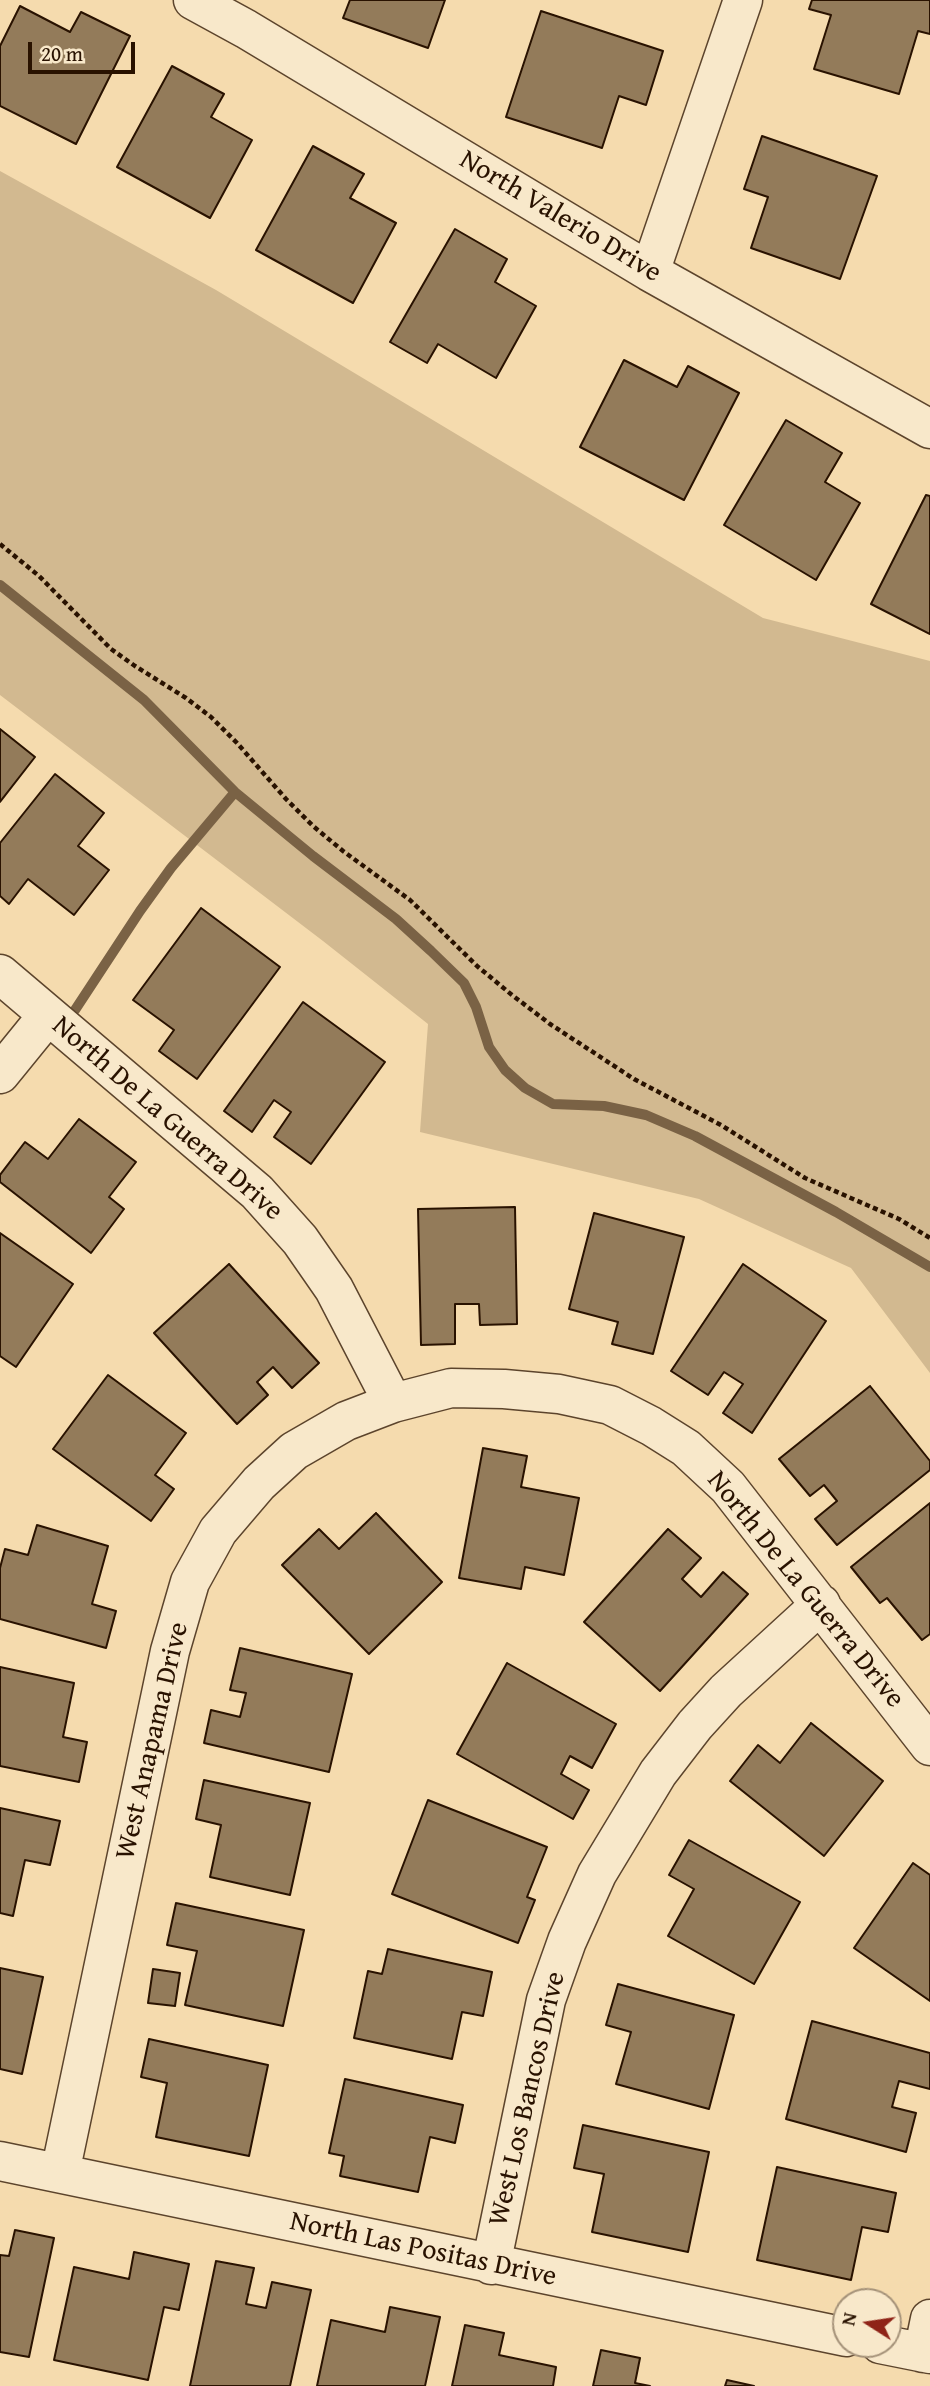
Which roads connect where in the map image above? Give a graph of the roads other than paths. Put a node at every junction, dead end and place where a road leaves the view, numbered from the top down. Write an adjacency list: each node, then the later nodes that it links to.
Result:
1 (193, 0): 3 (street, North Valerio Drive)
2 (743, 0): 4 (street)
3 (251, 15): 4 (street, North Valerio Drive)
4 (650, 272): 5 (street, North Valerio Drive)
5 (930, 429)
6 (0, 974): 7 (street, North De La Guerra Drive)
7 (48, 1015): 8 (street); 9 (street, North De La Guerra Drive)
8 (0, 1074)
9 (393, 1403): 10 (street, North De La Guerra Drive); 13 (street, West Anapama Drive)
10 (821, 1604): 11 (street, North De La Guerra Drive); 14 (street, West Los Bancos Drive)
11 (930, 1746)
12 (0, 2161): 13 (street, North Las Positas Drive)
13 (60, 2173): 14 (street, North Las Positas Drive)
14 (491, 2265): 15 (street, North Las Positas Drive)
15 (832, 2334)
16 (928, 2342): 17 (street)
17 (902, 2343)

